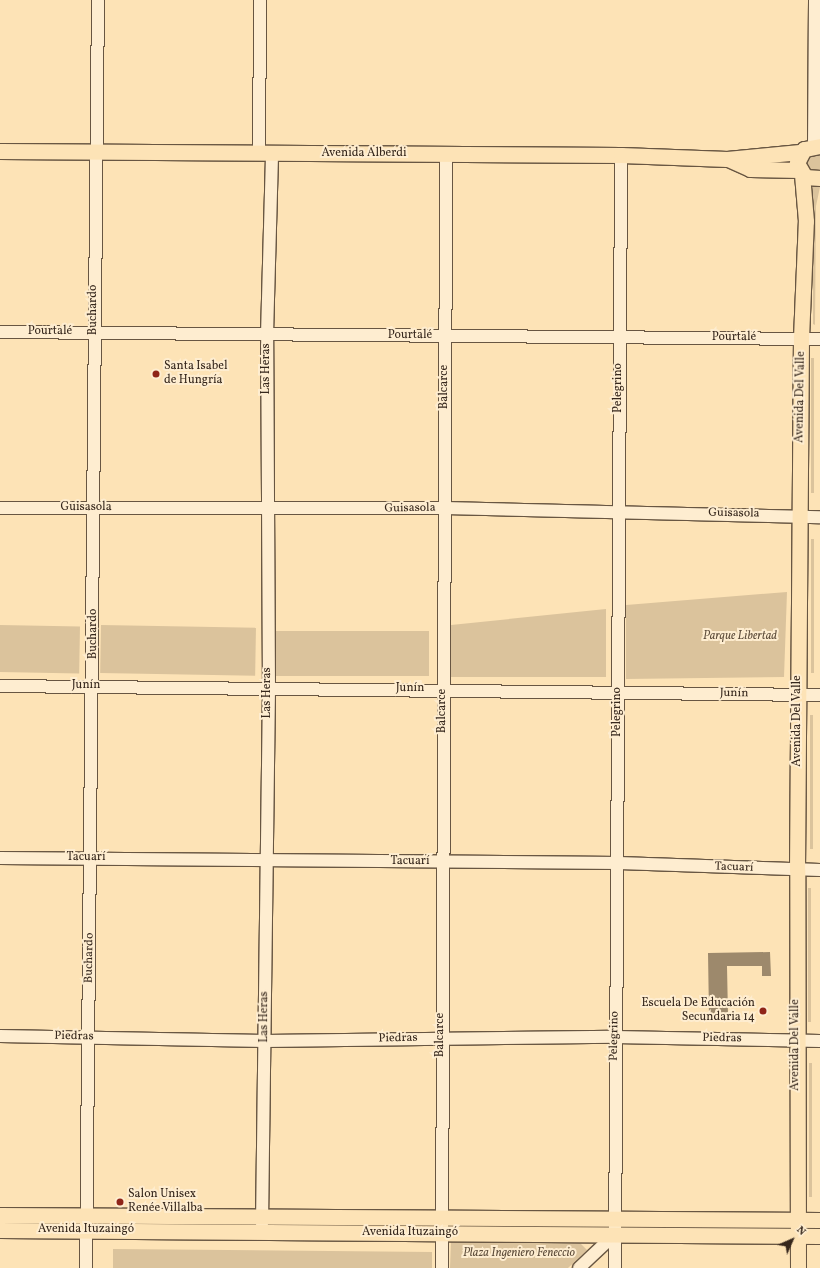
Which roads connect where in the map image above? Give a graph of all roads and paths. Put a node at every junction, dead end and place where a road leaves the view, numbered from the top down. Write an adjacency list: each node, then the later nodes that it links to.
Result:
1 (98, 0): 8 (street, Buchardo)
2 (260, 0): 7 (street, Las Heras)
3 (815, 0): 4 (street)
4 (817, 146): 6 (main road)
5 (0, 151): 8 (main road, Avenida Alberdi)
6 (800, 152): 11 (main road, Avenida Alberdi); 12 (main road, Avenida Del Valle)
7 (265, 153): 8 (main road, Avenida Alberdi); 9 (main road, Avenida Alberdi); 16 (street, Las Heras)
8 (95, 154): 15 (street, Buchardo)
9 (446, 154): 10 (main road, Avenida Alberdi); 17 (street, Balcarce)
10 (621, 155): 11 (main road, Avenida Alberdi); 18 (street, Pelegrino)
11 (727, 159): 12 (main road, Avenida Alberdi)
12 (800, 172): 13 (main road, Avenida Alberdi); 19 (main road, Avenida Del Valle)
13 (820, 178)
14 (0, 332): 15 (street, Pourtalé)
15 (93, 332): 16 (street, Pourtalé); 22 (street, Buchardo)
16 (267, 335): 17 (street, Pourtalé); 24 (street, Las Heras)
17 (445, 337): 18 (street, Pourtalé); 23 (street, Balcarce)
18 (619, 337): 19 (street, Pourtalé); 25 (street, Pelegrino)
19 (801, 338): 20 (street, Pourtalé); 26 (main road, Avenida Del Valle)
20 (820, 339)
21 (0, 508): 22 (street, Guisasola)
22 (94, 508): 24 (street, Guisasola); 29 (street, Buchardo)
23 (445, 508): 24 (street, Guisasola); 25 (street, Guisasola); 30 (street, Balcarce)
24 (268, 510): 31 (street, Las Heras)
25 (620, 511): 26 (street, Guisasola); 32 (street, Pelegrino)
26 (799, 515): 27 (street, Guisasola); 33 (main road, Avenida Del Valle)
27 (820, 517)
28 (0, 686): 29 (street, Junín)
29 (93, 686): 31 (street, Junín); 36 (street, Buchardo)
30 (442, 688): 31 (street, Junín); 32 (street, Junín); 39 (street, Balcarce)
31 (269, 689): 37 (street, Las Heras)
32 (618, 692): 33 (street, Junín); 38 (street, Pelegrino)
33 (798, 695): 34 (street, Junín); 40 (main road, Avenida Del Valle)
34 (820, 695)
35 (0, 858): 36 (street, Tacuarí)
36 (92, 858): 37 (street, Tacuarí); 43 (street, Buchardo)
37 (266, 862): 39 (street, Tacuarí); 46 (street, Las Heras)
38 (619, 862): 39 (street, Tacuarí); 40 (street, Tacuarí); 44 (street, Pelegrino)
39 (442, 863): 45 (street, Balcarce)
40 (797, 870): 41 (street, Tacuarí); 47 (main road, Avenida Del Valle)
41 (820, 870)
42 (0, 1036): 43 (street, Piedras)
43 (88, 1037): 46 (street, Piedras); 54 (street, Buchardo)
44 (615, 1037): 45 (street, Piedras); 47 (street, Piedras); 51 (street, Pelegrino)
45 (441, 1038): 46 (street, Piedras); 50 (street, Balcarce)
46 (265, 1041): 55 (street, Las Heras)
47 (796, 1041): 48 (street, Piedras); 52 (main road, Avenida Del Valle)
48 (820, 1041)
49 (0, 1216): 54 (main road, Avenida Ituzaingó)
50 (440, 1218): 51 (main road, Avenida Ituzaingó); 55 (main road, Avenida Ituzaingó); 57 (street, Balcarce)
51 (615, 1219): 52 (main road, Avenida Ituzaingó); 58 (street, Pelegrino)
52 (798, 1220): 53 (main road, Avenida Ituzaingó); 60 (main road, Avenida Del Valle)
53 (820, 1220)
54 (86, 1223): 55 (main road, Avenida Ituzaingó); 56 (main road, Avenida Ituzaingó); 61 (street, Buchardo)
55 (262, 1224): 57 (main road, Avenida Ituzaingó)
56 (0, 1230)
57 (443, 1233): 58 (main road, Avenida Ituzaingó); 62 (street, Balcarce)
58 (615, 1234): 60 (main road, Avenida Ituzaingó); 63 (street); 64 (street, Pelegrino)
59 (820, 1236): 60 (main road, Avenida Ituzaingó)
60 (798, 1237): 65 (main road, Avenida Del Valle)
61 (86, 1268)
62 (442, 1268)
63 (579, 1268)
64 (614, 1268)
65 (798, 1268)

